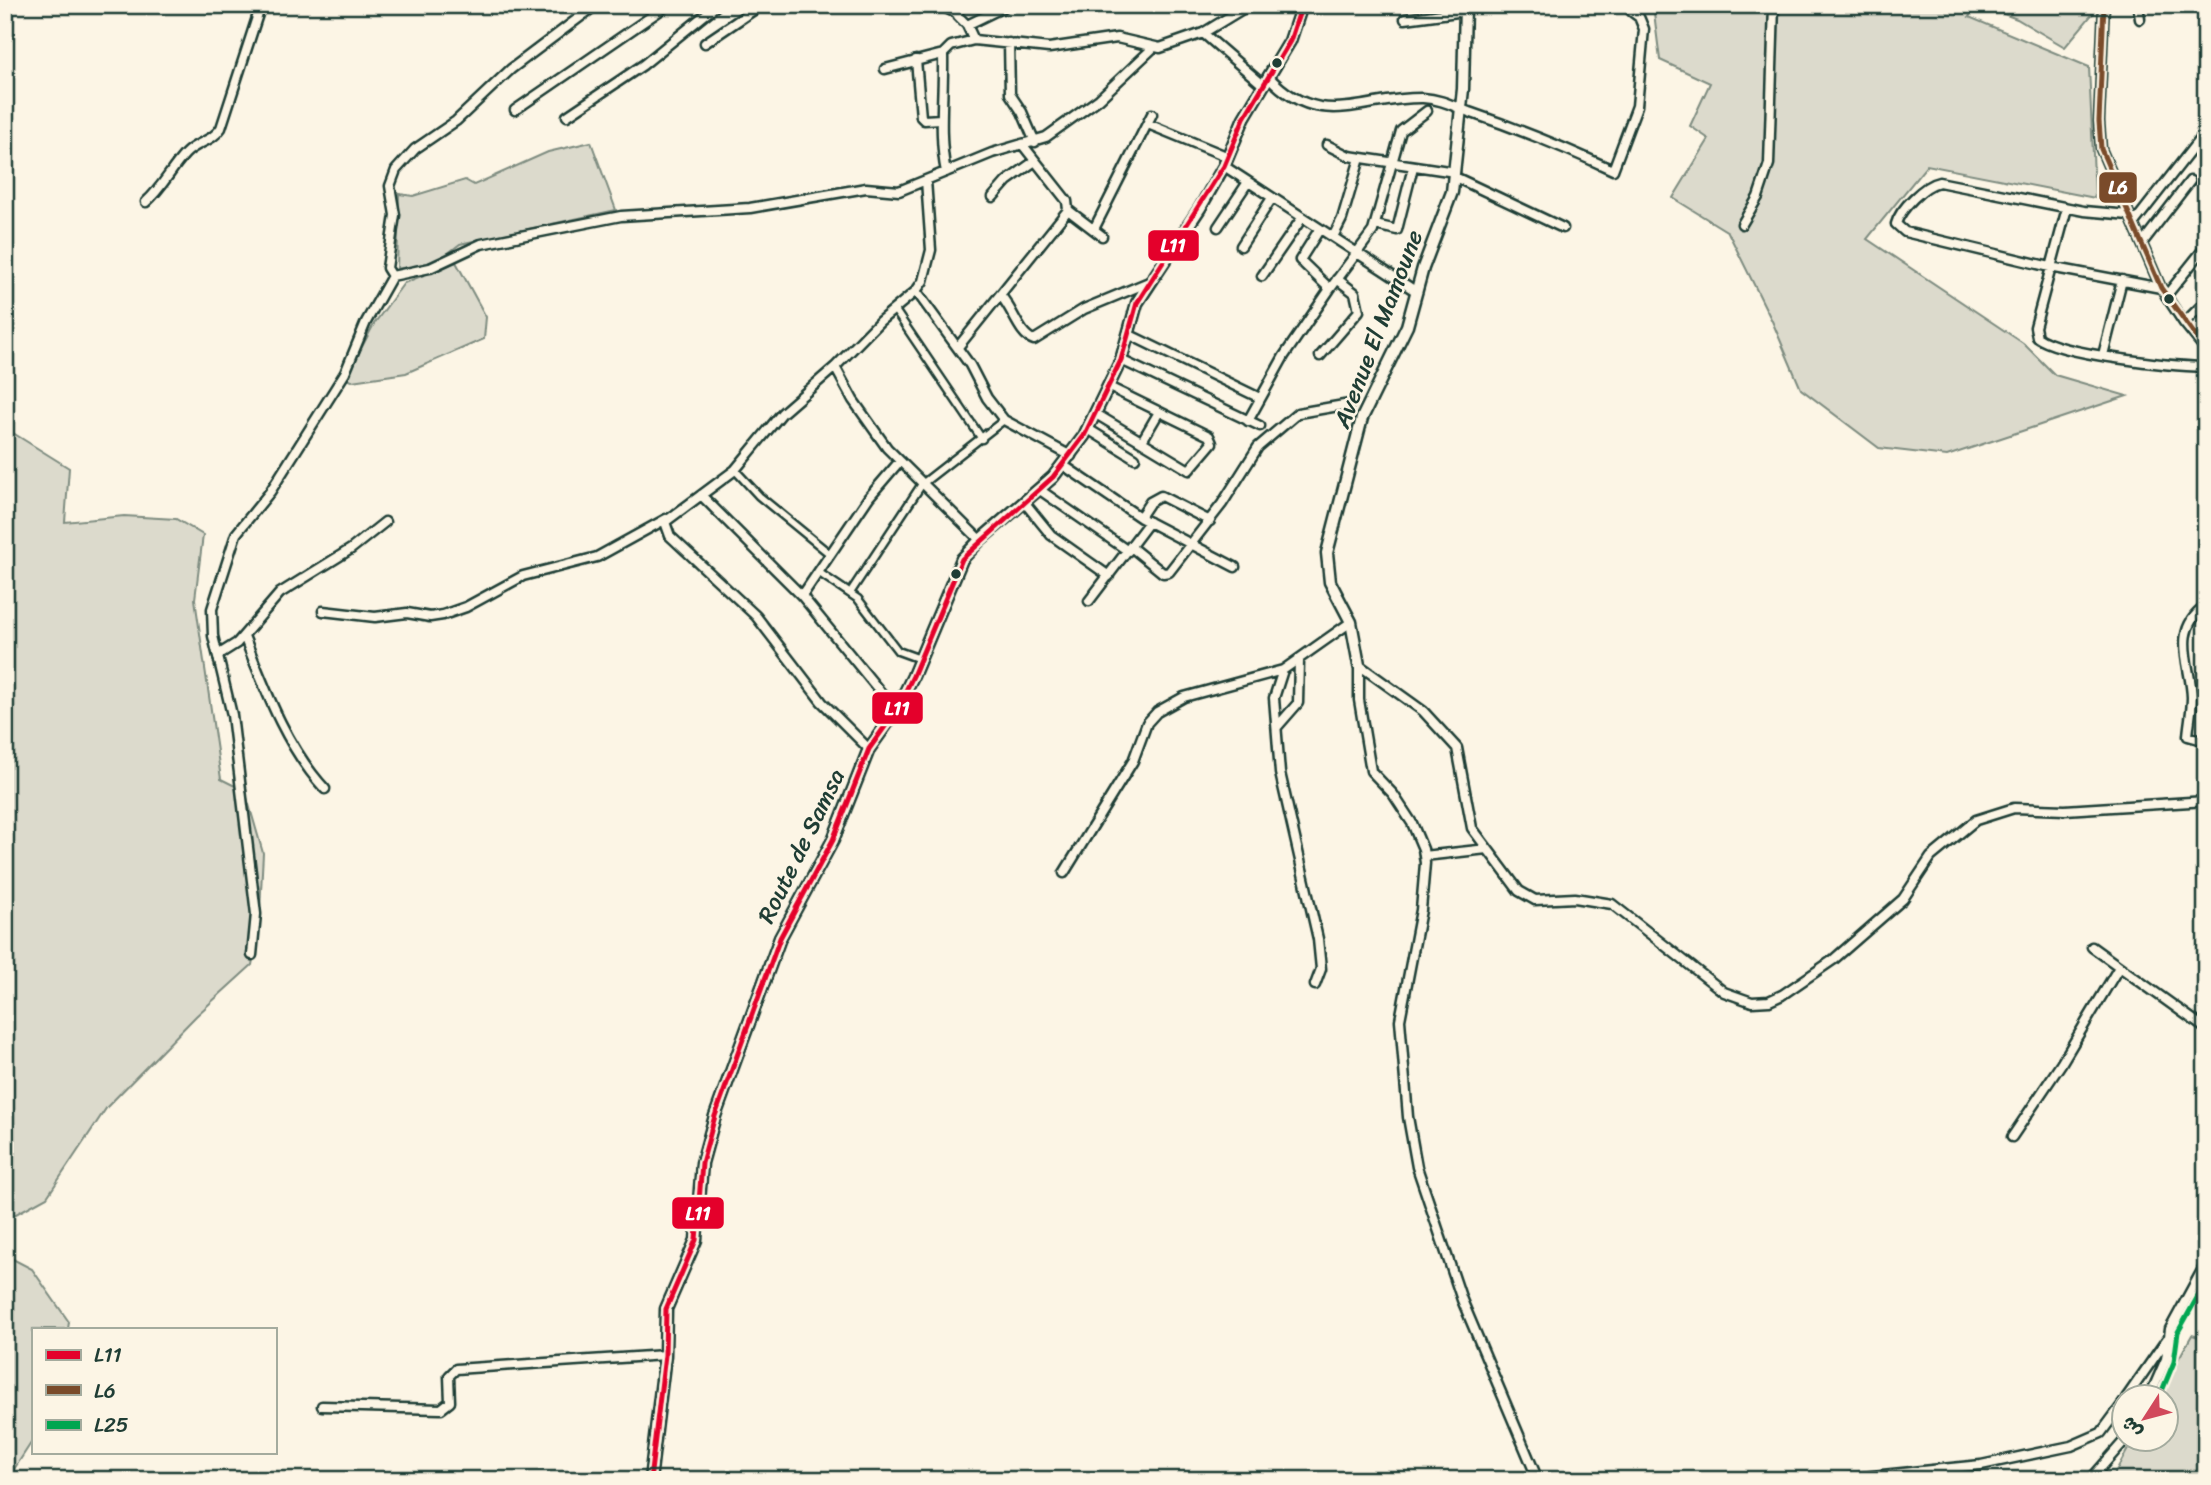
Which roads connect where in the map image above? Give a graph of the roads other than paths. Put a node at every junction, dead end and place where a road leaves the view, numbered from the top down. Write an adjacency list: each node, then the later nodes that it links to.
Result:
1 (261, 5): 51 (street)
2 (596, 5): 69 (street)
3 (668, 5): 29 (street)
4 (717, 5): 32 (street)
5 (761, 5): 21 (street)
6 (939, 5): 14 (street)
7 (1008, 5): 18 (street)
8 (1249, 5): 19 (street)
9 (1302, 5): 27 (street, Route de Samsa)
10 (1774, 5): 56 (street)
11 (2104, 5): 55 (street)
12 (2138, 5): 17 (street)
13 (1465, 8): 16 (street); 28 (street, Avenue El Mamoune)
14 (958, 10): 18 (street)
15 (1631, 11): 28 (street)
16 (1405, 19)
17 (2140, 19)
18 (967, 25): 20 (street)
19 (1203, 33): 23 (street); 27 (street)
20 (974, 40): 22 (street); 24 (street)
21 (705, 43)
22 (1009, 43): 23 (street); 36 (street)
23 (1153, 48): 36 (street)
24 (943, 54): 25 (street); 33 (street)
25 (916, 60): 26 (street); 33 (street)
26 (885, 69)
27 (1265, 80): 28 (street); 41 (street, Route de Samsa)
28 (1461, 109): 45 (street, Avenue El Mamoune)
29 (515, 110)
30 (1427, 111): 42 (street)
31 (1152, 114): 34 (street)
32 (567, 116)
33 (941, 119): 44 (street)
34 (1148, 124): 41 (street); 60 (street)
35 (2206, 131): 55 (street)
36 (1035, 142): 37 (street)
37 (1022, 144): 40 (street); 44 (street)
38 (1327, 145): 39 (street)
39 (1360, 158): 42 (street); 63 (street)
40 (1035, 161): 49 (street); 53 (street)
41 (1225, 161): 48 (street); 73 (street, Route de Samsa)
42 (1390, 163): 43 (street); 57 (street)
43 (1413, 167): 45 (street); 57 (street)
44 (946, 172): 46 (street)
45 (1455, 174): 59 (street); 76 (street, Avenue El Mamoune)
46 (926, 180): 69 (street); 75 (street)
47 (2190, 181): 64 (street)
48 (1248, 182): 50 (street); 58 (street)
49 (993, 197)
50 (1272, 198): 54 (street); 65 (street)
51 (146, 202)
52 (2067, 208): 55 (street); 68 (street); 68 (street)
53 (1068, 210): 60 (street); 78 (street)
54 (1302, 218): 61 (street); 70 (street)
55 (2132, 219): 64 (street)
56 (1742, 224)
57 (1375, 225): 67 (street)
58 (1218, 227)
59 (1563, 228)
60 (1094, 229): 62 (street)
61 (1319, 230): 63 (street); 74 (street)
62 (1102, 236)
63 (1333, 237): 67 (street)
64 (2143, 242): 77 (street)
65 (1241, 246)
66 (2206, 246): 77 (street)
67 (1355, 253): 71 (street); 76 (street)
68 (2050, 267): 72 (street); 85 (street)
69 (392, 276): 129 (street)
70 (1262, 276)
71 (1337, 279): 74 (street); 86 (street)
72 (2122, 280): 77 (street); 85 (street)
73 (1149, 282): 78 (street); 82 (street, Route de Samsa)
74 (1330, 289): 91 (street)
75 (916, 292): 80 (street); 83 (street)
76 (1417, 292): 127 (street, Avenue El Mamoune)
77 (2164, 292): 81 (street)
78 (1001, 296): 83 (street)
79 (2206, 301): 81 (street)
80 (894, 309): 88 (street); 99 (street)
81 (2184, 324): 84 (street)
82 (1128, 334): 87 (street, Route de Samsa); 91 (street)
83 (958, 347): 95 (street)
84 (2206, 350)
85 (2103, 355): 89 (street)
86 (1320, 356)
87 (1121, 360): 90 (street, Route de Samsa); 96 (street)
88 (835, 367): 103 (street); 105 (street)
89 (2206, 367)
90 (1109, 387): 93 (street); 94 (street, Route de Samsa)
91 (1260, 398): 96 (street)
92 (1350, 404): 112 (street)
93 (1158, 412): 100 (street); 100 (street)
94 (1096, 414): 98 (street, Route de Samsa); 100 (street)
95 (1004, 420): 99 (street); 101 (street)
96 (1248, 421): 97 (street)
97 (1260, 426)
98 (1088, 429): 101 (street, Route de Samsa); 102 (street)
99 (982, 439): 106 (street)
100 (1142, 441)
101 (1071, 456): 104 (street, Route de Samsa)
102 (1135, 458)
103 (899, 462): 106 (street); 118 (street)
104 (1063, 465): 107 (street, Route de Samsa); 110 (street)
105 (735, 470): 108 (street); 118 (street)
106 (922, 484): 115 (street); 122 (street)
107 (1040, 490): 109 (street, Route de Samsa); 117 (street)
108 (701, 495): 111 (street); 123 (street)
109 (1025, 503): 115 (street, Route de Samsa); 121 (street)
110 (1140, 517): 112 (street); 114 (street)
111 (668, 518): 126 (street); 137 (street)
112 (1210, 521): 116 (street)
113 (385, 522): 128 (street)
114 (1149, 522): 116 (street); 117 (street)
115 (980, 540): 130 (street, Route de Samsa)
116 (1192, 546): 117 (street); 119 (street)
117 (1129, 549): 121 (street)
118 (830, 554): 120 (street)
119 (1235, 567)
120 (818, 572): 122 (street); 123 (street)
121 (1109, 576): 124 (street)
122 (850, 593): 130 (street)
123 (802, 596): 134 (street)
124 (1089, 601)
125 (2206, 606): 136 (street)
126 (323, 611)
127 (1351, 622): 131 (street); 132 (street)
128 (244, 636): 129 (street); 138 (street)
129 (218, 655): 144 (street)
130 (920, 659): 134 (street, Route de Samsa)
131 (1299, 661): 133 (street); 135 (street)
132 (1359, 665): 140 (street); 141 (street)
133 (1283, 670): 135 (street); 142 (street)
134 (896, 710): 137 (street, Route de Samsa)
135 (1277, 727): 146 (street)
136 (2206, 741)
137 (869, 749): 151 (street, Route de Samsa)
138 (325, 789)
139 (2206, 801): 140 (street)
140 (1487, 849): 141 (street)
141 (1424, 856): 158 (street)
142 (1063, 873)
143 (2092, 947): 145 (street)
144 (252, 956)
145 (2119, 967): 147 (street); 148 (street)
146 (1315, 985)
147 (2206, 1029)
148 (2012, 1137)
149 (2206, 1263): 150 (street)
150 (2167, 1339): 152 (street); 153 (street)
151 (665, 1355): 154 (street); 157 (street, Route de Samsa)
152 (2136, 1384)
153 (2155, 1384)
154 (321, 1406)
155 (2110, 1420): 159 (street)
156 (2113, 1454): 160 (street)
157 (650, 1480)
158 (1538, 1480)
159 (1833, 1480)
160 (2090, 1480)

